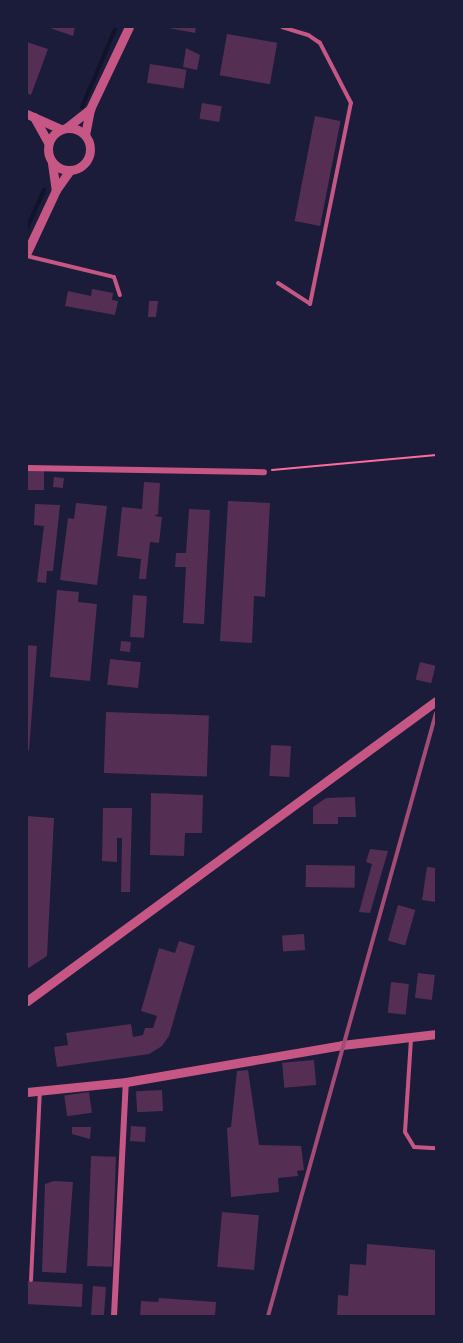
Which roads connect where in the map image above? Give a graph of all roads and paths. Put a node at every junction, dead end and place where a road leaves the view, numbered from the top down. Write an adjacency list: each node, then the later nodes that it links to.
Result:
1 (129, 27): 3 (street)
2 (282, 27): 13 (lane)
3 (90, 109): 5 (street); 6 (street)
4 (31, 115): 5 (street); 7 (street)
5 (64, 128): 6 (street); 7 (street)
6 (85, 135): 9 (street)
7 (48, 142): 8 (street)
8 (52, 163): 9 (street); 10 (street)
9 (70, 170): 10 (street)
10 (56, 190): 11 (street)
11 (27, 252)
12 (27, 256): 14 (lane)
13 (278, 283)
14 (120, 295)
15 (436, 455): 17 (path)
16 (27, 468): 17 (street)
17 (264, 472)
18 (436, 701): 19 (street)
19 (27, 1000)
20 (436, 1034): 21 (street)
21 (411, 1038): 22 (street); 25 (lane)
22 (126, 1082): 24 (street); 27 (street)
23 (27, 1092): 24 (street)
24 (40, 1092): 26 (lane)
25 (436, 1148)
26 (31, 1280)
27 (114, 1316)

